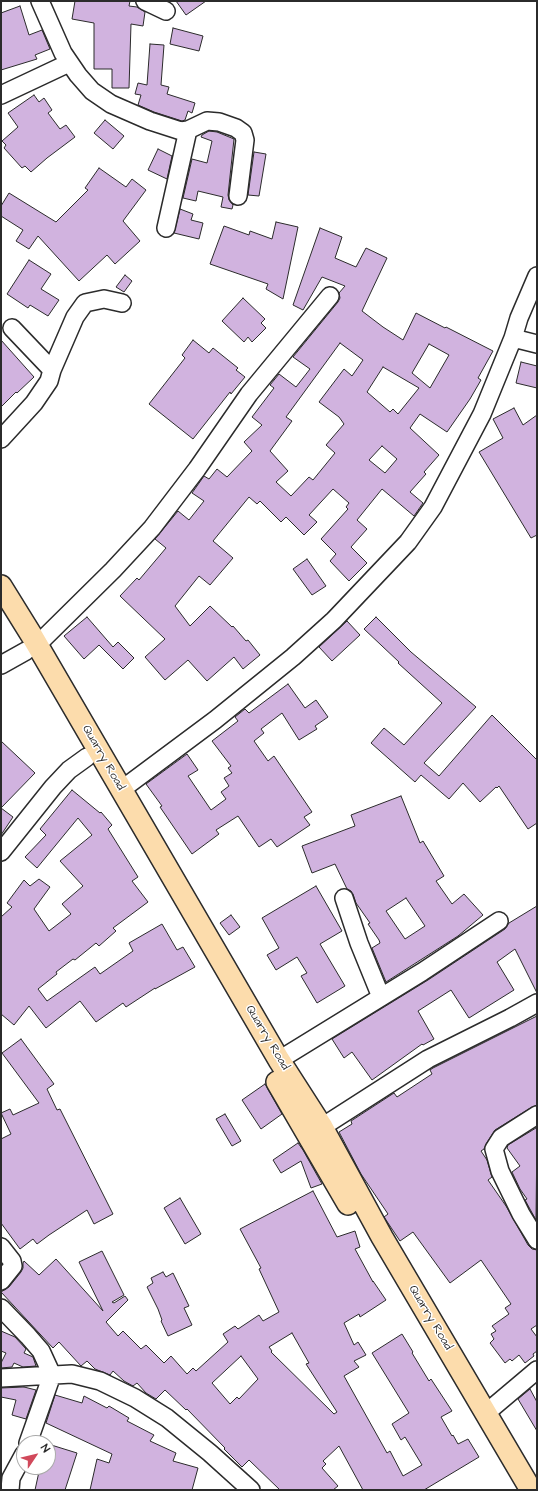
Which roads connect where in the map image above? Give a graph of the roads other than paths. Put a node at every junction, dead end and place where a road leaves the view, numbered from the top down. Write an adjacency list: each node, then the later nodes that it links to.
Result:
1 (40, 1): 4 (street)
2 (145, 1): 3 (street)
3 (166, 11)
4 (70, 63): 5 (street); 6 (street)
5 (1, 95)
6 (188, 130): 7 (street); 8 (street)
7 (238, 196)
8 (166, 228)
9 (537, 276): 13 (street)
10 (330, 296): 19 (street)
11 (122, 302): 15 (street)
12 (12, 328): 15 (street)
13 (513, 338): 14 (street); 22 (street)
14 (537, 344)
15 (52, 370): 16 (street)
16 (1, 439)
17 (1, 586): 19 (main road, Quarry Road)
18 (1, 611): 19 (main road, Quarry Road)
19 (32, 648): 20 (street); 21 (main road, Quarry Road); 22 (main road, Quarry Road)
20 (1, 664)
21 (88, 757): 23 (street); 43 (main road, Quarry Road)
22 (122, 790): 28 (main road, Quarry Road)
23 (1, 852)
24 (344, 898): 26 (street)
25 (499, 921): 26 (street)
26 (381, 997): 28 (street)
27 (537, 1003): 30 (street)
28 (279, 1060): 30 (main road, Quarry Road)
29 (537, 1115): 31 (street)
30 (322, 1127): 38 (main road, Quarry Road)
31 (537, 1240)
32 (1, 1247): 33 (street)
33 (1, 1282)
34 (1, 1308): 36 (street)
35 (537, 1370): 38 (street)
36 (52, 1375): 37 (street); 39 (street); 42 (street)
37 (1, 1378)
38 (486, 1413): 44 (main road, Quarry Road)
39 (31, 1435)
40 (16, 1469): 41 (street)
41 (10, 1490)
42 (251, 1490)
43 (515, 1490)
44 (531, 1490)

